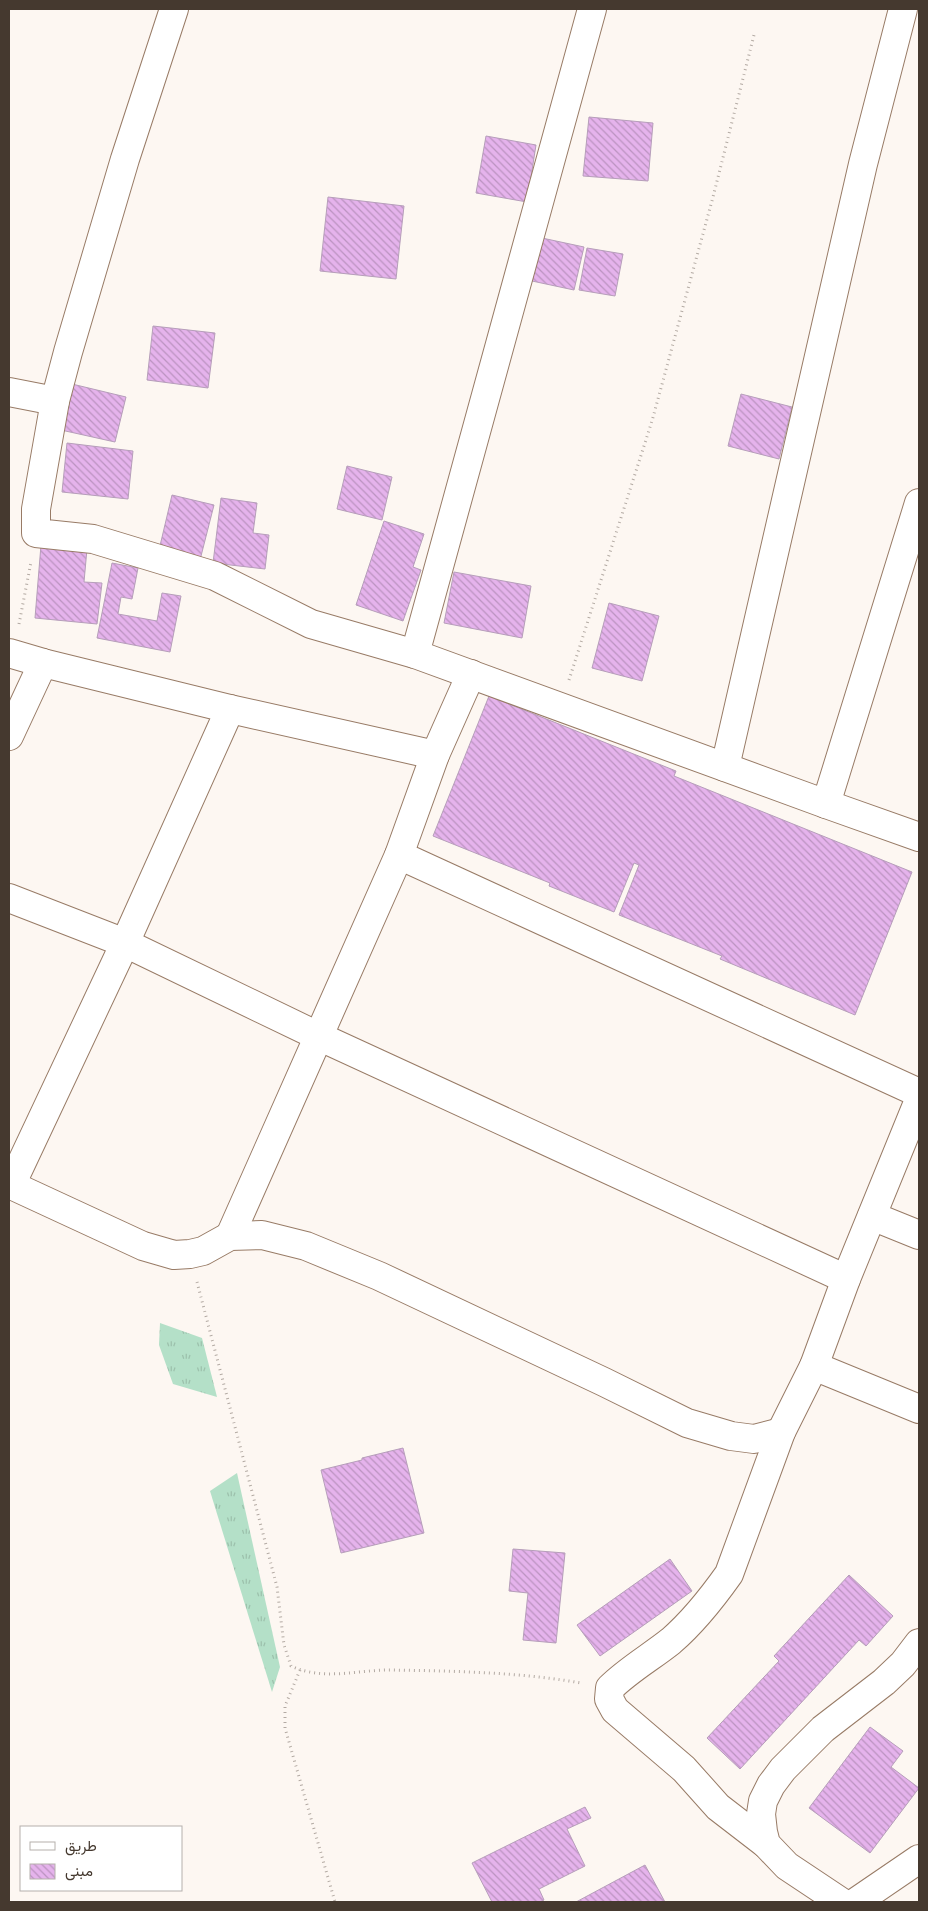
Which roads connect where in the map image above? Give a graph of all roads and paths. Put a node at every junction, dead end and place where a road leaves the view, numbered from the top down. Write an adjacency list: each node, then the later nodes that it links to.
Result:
1 (174, 9): 6 (street)
2 (592, 9): 10 (street)
3 (902, 9): 17 (street)
4 (754, 35): 13 (path)
5 (9, 392): 6 (street)
6 (55, 401): 8 (street)
7 (919, 503): 18 (street)
8 (36, 533): 9 (path); 10 (street)
9 (11, 654): 11 (street)
10 (415, 654): 12 (street)
11 (43, 663): 14 (street); 15 (street)
12 (471, 674): 13 (street); 16 (street)
13 (560, 707): 17 (street)
14 (230, 709): 16 (street); 22 (street)
15 (9, 736)
16 (434, 755): 20 (street)
17 (725, 767): 18 (street)
18 (826, 804): 19 (street)
19 (919, 837)
20 (399, 855): 23 (street); 24 (street)
21 (9, 898): 22 (street)
22 (125, 943): 23 (street); 26 (street)
23 (318, 1036): 29 (street); 31 (street)
24 (919, 1093)
25 (919, 1100): 27 (street)
26 (10, 1185): 30 (street)
27 (872, 1216): 28 (street); 31 (street)
28 (919, 1235)
29 (230, 1236): 30 (street); 34 (street)
30 (190, 1254): 36 (path)
31 (846, 1279): 32 (street)
32 (814, 1366): 33 (street); 34 (street)
33 (919, 1409)
34 (781, 1432): 37 (street)
35 (919, 1643): 38 (street)
36 (300, 1670): 37 (path); 40 (path)
37 (610, 1688): 38 (street)
38 (766, 1844): 41 (street)
39 (919, 1859): 42 (street)
40 (335, 1902)
41 (841, 1902)
42 (856, 1902)

